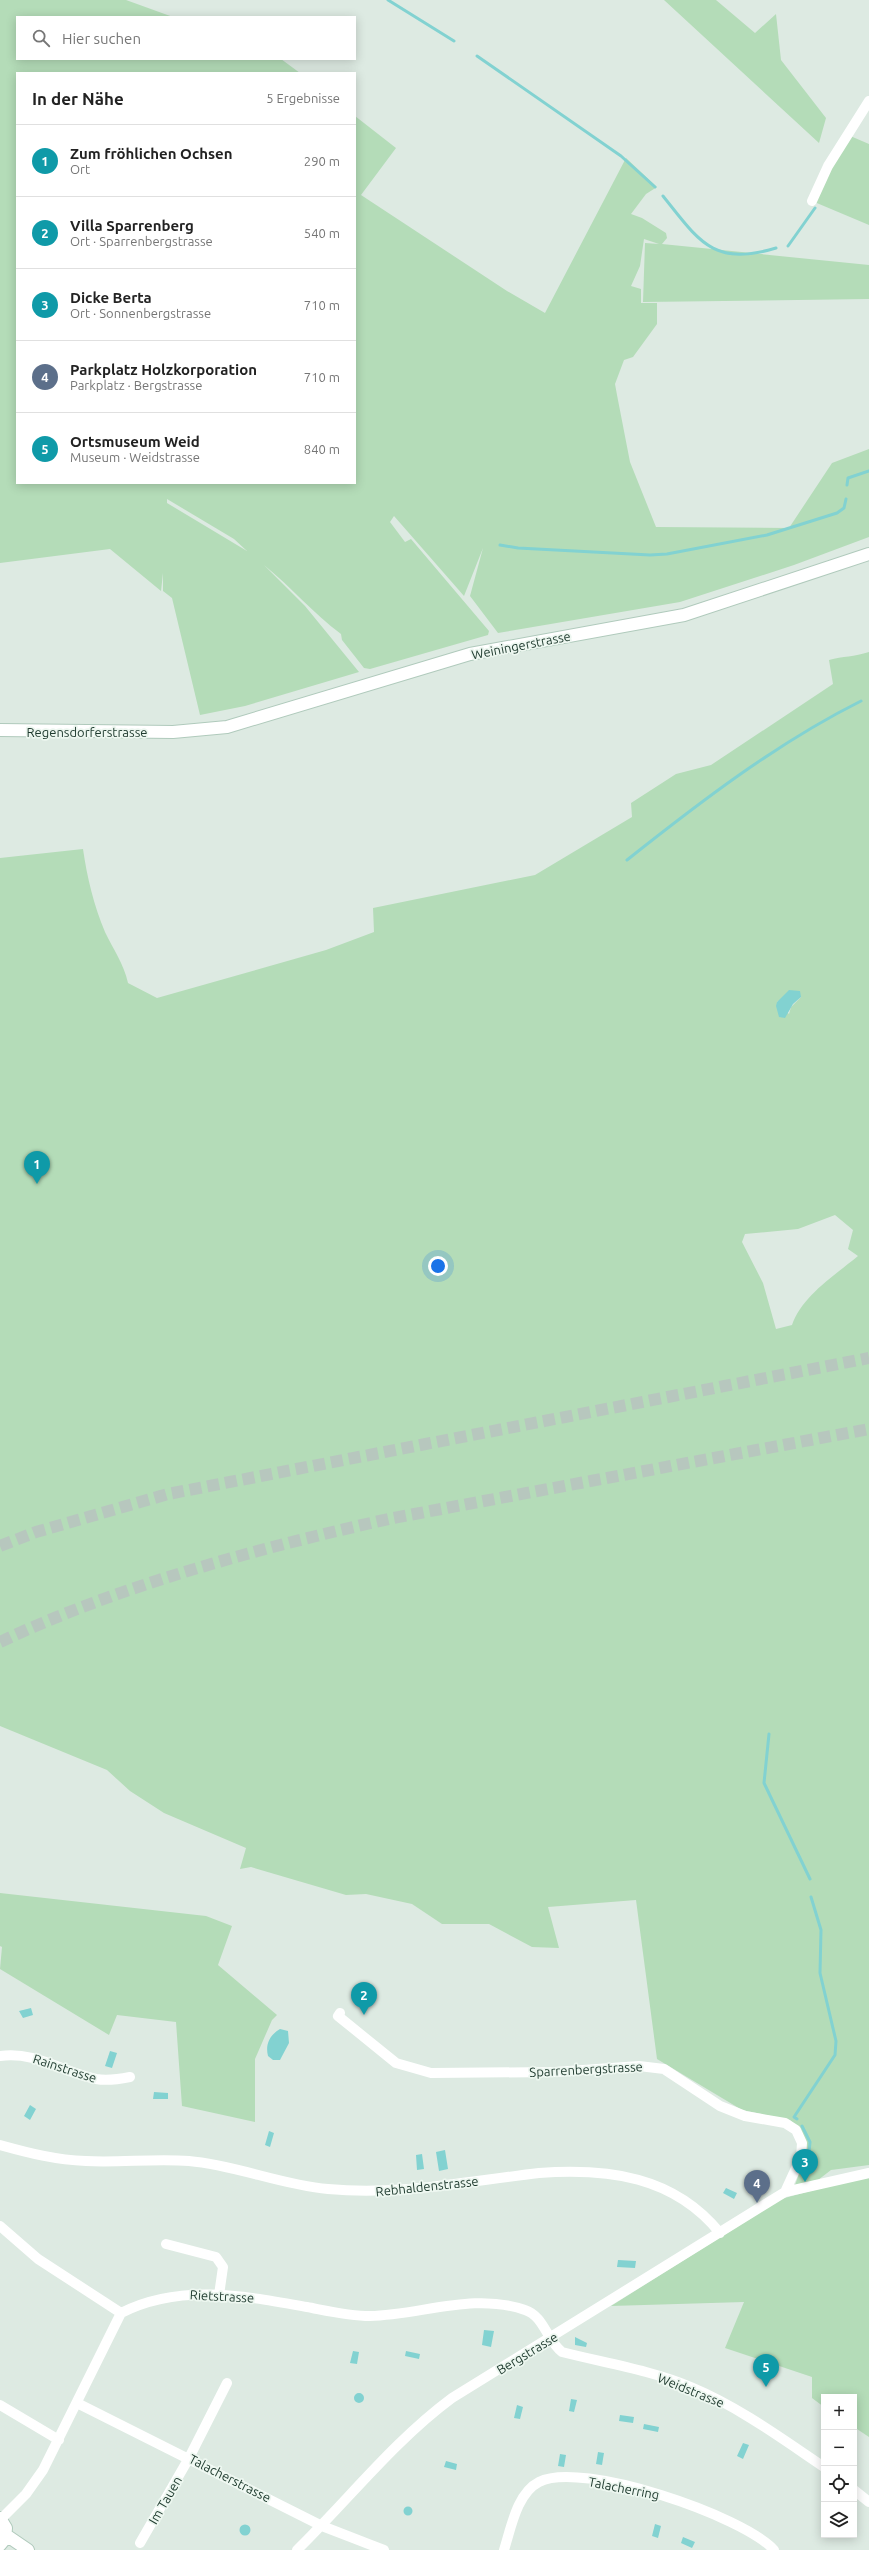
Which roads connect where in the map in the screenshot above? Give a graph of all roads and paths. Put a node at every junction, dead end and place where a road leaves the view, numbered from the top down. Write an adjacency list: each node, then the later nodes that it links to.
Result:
1 (869, 101): 2 (street)
2 (812, 201)
3 (869, 554): 5 (street, Weiningerstrasse)
4 (0, 730): 5 (street, Regensdorferstrasse)
5 (173, 732)
6 (340, 2013): 11 (street, Sparrenbergstrasse)
7 (0, 2056): 8 (street, Rainstrasse)
8 (130, 2077)
9 (0, 2145): 13 (street, Rebhaldenstrasse)
10 (869, 2173): 11 (street)
11 (785, 2192): 13 (street, Bergstrasse)
12 (0, 2226): 16 (street)
13 (720, 2233): 17 (street, Bergstrasse)
14 (166, 2244): 15 (street)
15 (219, 2295): 16 (street, Rietstrasse); 17 (street, Rietstrasse)
16 (121, 2313): 19 (street)
17 (550, 2338): 23 (street, Weidstrasse); 27 (street, Bergstrasse)
18 (227, 2383): 22 (street, Im Tauen)
19 (77, 2403): 21 (street); 22 (street, Talacherstrasse)
20 (0, 2405): 21 (street)
21 (59, 2440): 26 (street)
22 (189, 2458): 27 (street, Talacherstrasse); 29 (street, Im Tauen)
23 (823, 2466)
24 (857, 2492): 25 (street)
25 (869, 2502)
26 (1, 2519): 28 (street)
27 (322, 2526): 32 (street, Bergstrasse); 33 (street, Talacherstrasse)
28 (3, 2541): 30 (street); 31 (street)
29 (140, 2543)
30 (16, 2550)
31 (28, 2550)
32 (297, 2550)
33 (384, 2550)
34 (504, 2550): 35 (street, Talacherring)
35 (774, 2550)

